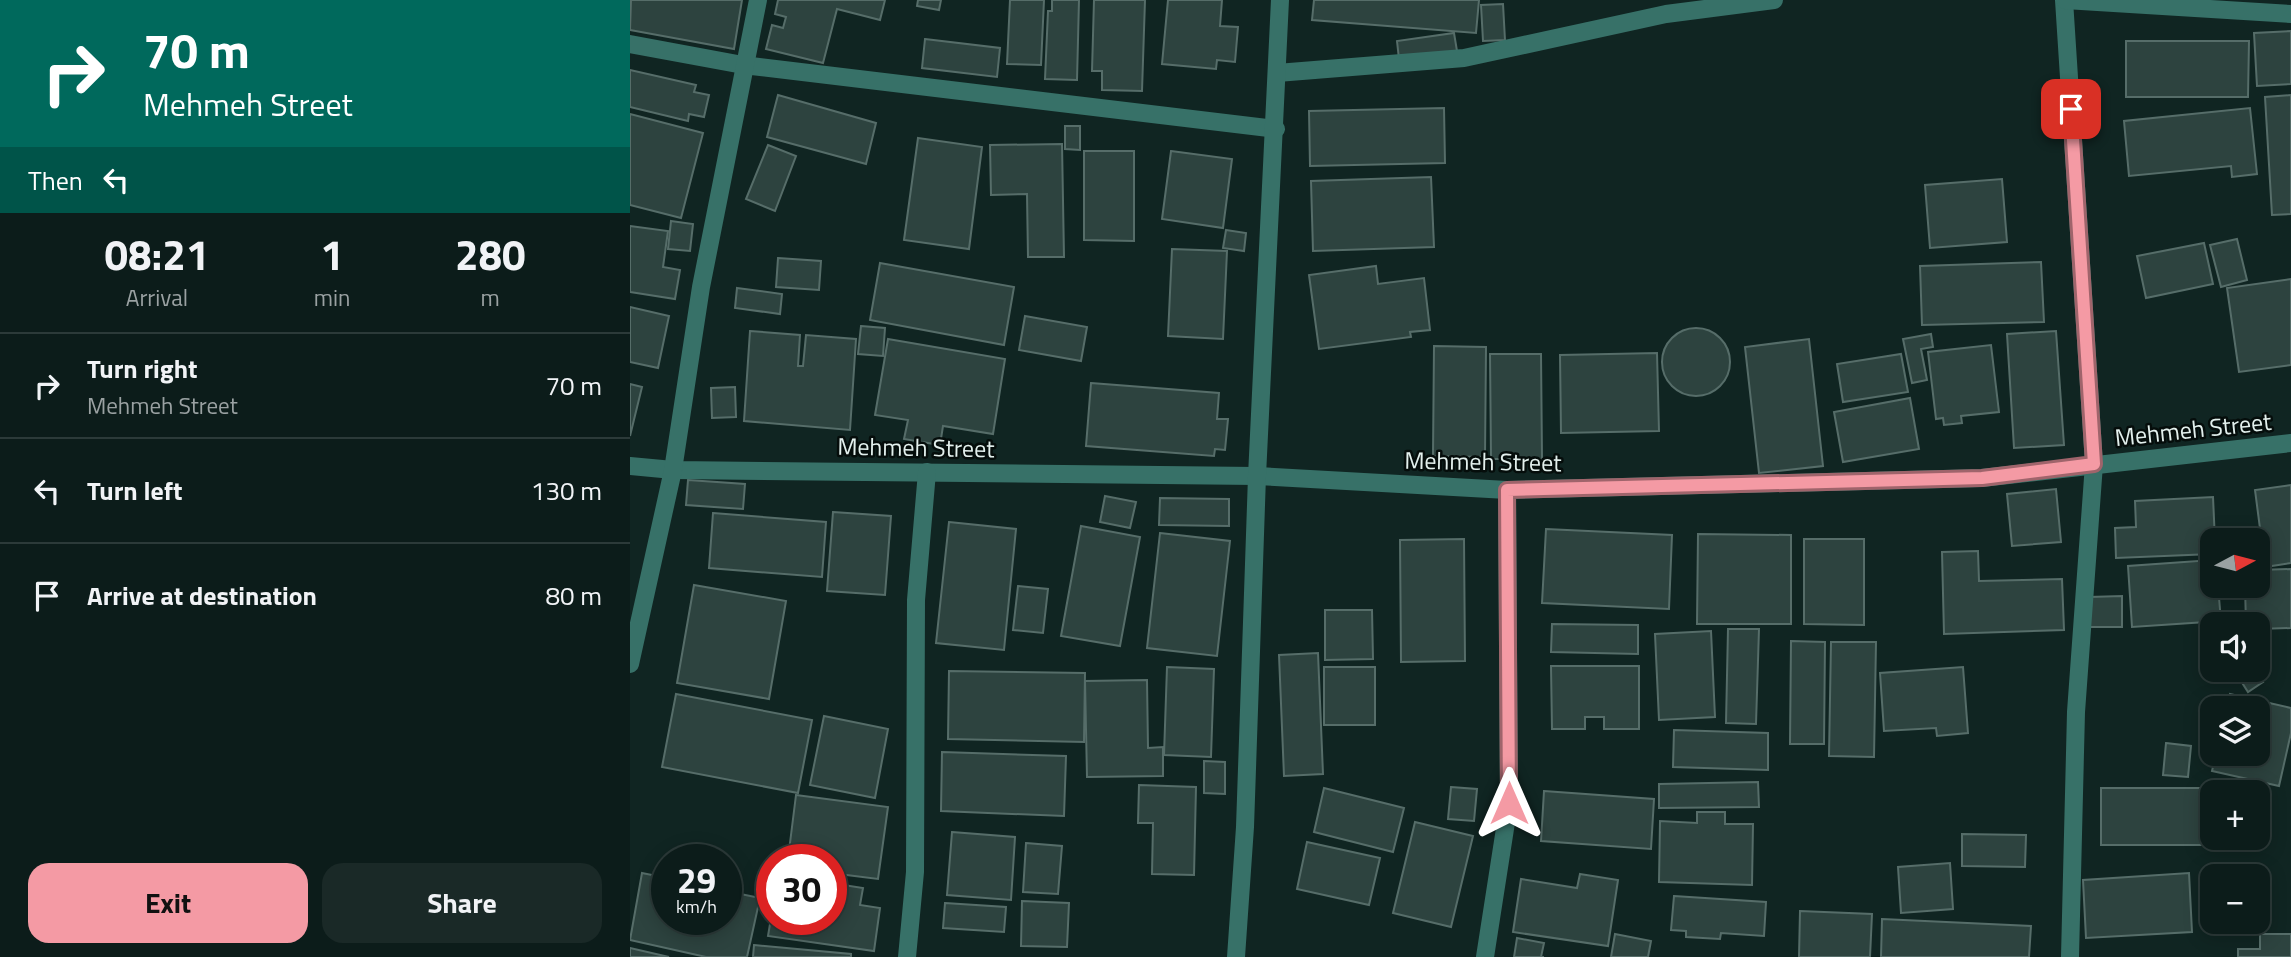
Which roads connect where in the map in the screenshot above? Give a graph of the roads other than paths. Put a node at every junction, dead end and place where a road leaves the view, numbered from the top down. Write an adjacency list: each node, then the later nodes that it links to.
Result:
1 (758, 0): 8 (street)
2 (1280, 0): 9 (street)
3 (1774, 0): 9 (street)
4 (2065, 0): 5 (street); 12 (street)
5 (2259, 7): 6 (street)
6 (2291, 14)
7 (630, 44): 8 (street)
8 (743, 65): 10 (street); 14 (street)
9 (1276, 73): 10 (street)
10 (1276, 129): 16 (street)
11 (2291, 443): 12 (street, Mehmeh Street)
12 (2094, 464): 17 (street, Mehmeh Street); 22 (street)
13 (630, 466): 14 (street, Mehmeh Street)
14 (673, 470): 15 (street, Mehmeh Street); 18 (street)
15 (928, 472): 16 (street, Mehmeh Street); 19 (street)
16 (1257, 476): 17 (street, Mehmeh Street); 20 (street)
17 (1507, 490): 21 (street)
18 (630, 664)
19 (907, 957)
20 (1236, 957)
21 (1485, 957)
22 (2070, 957)

